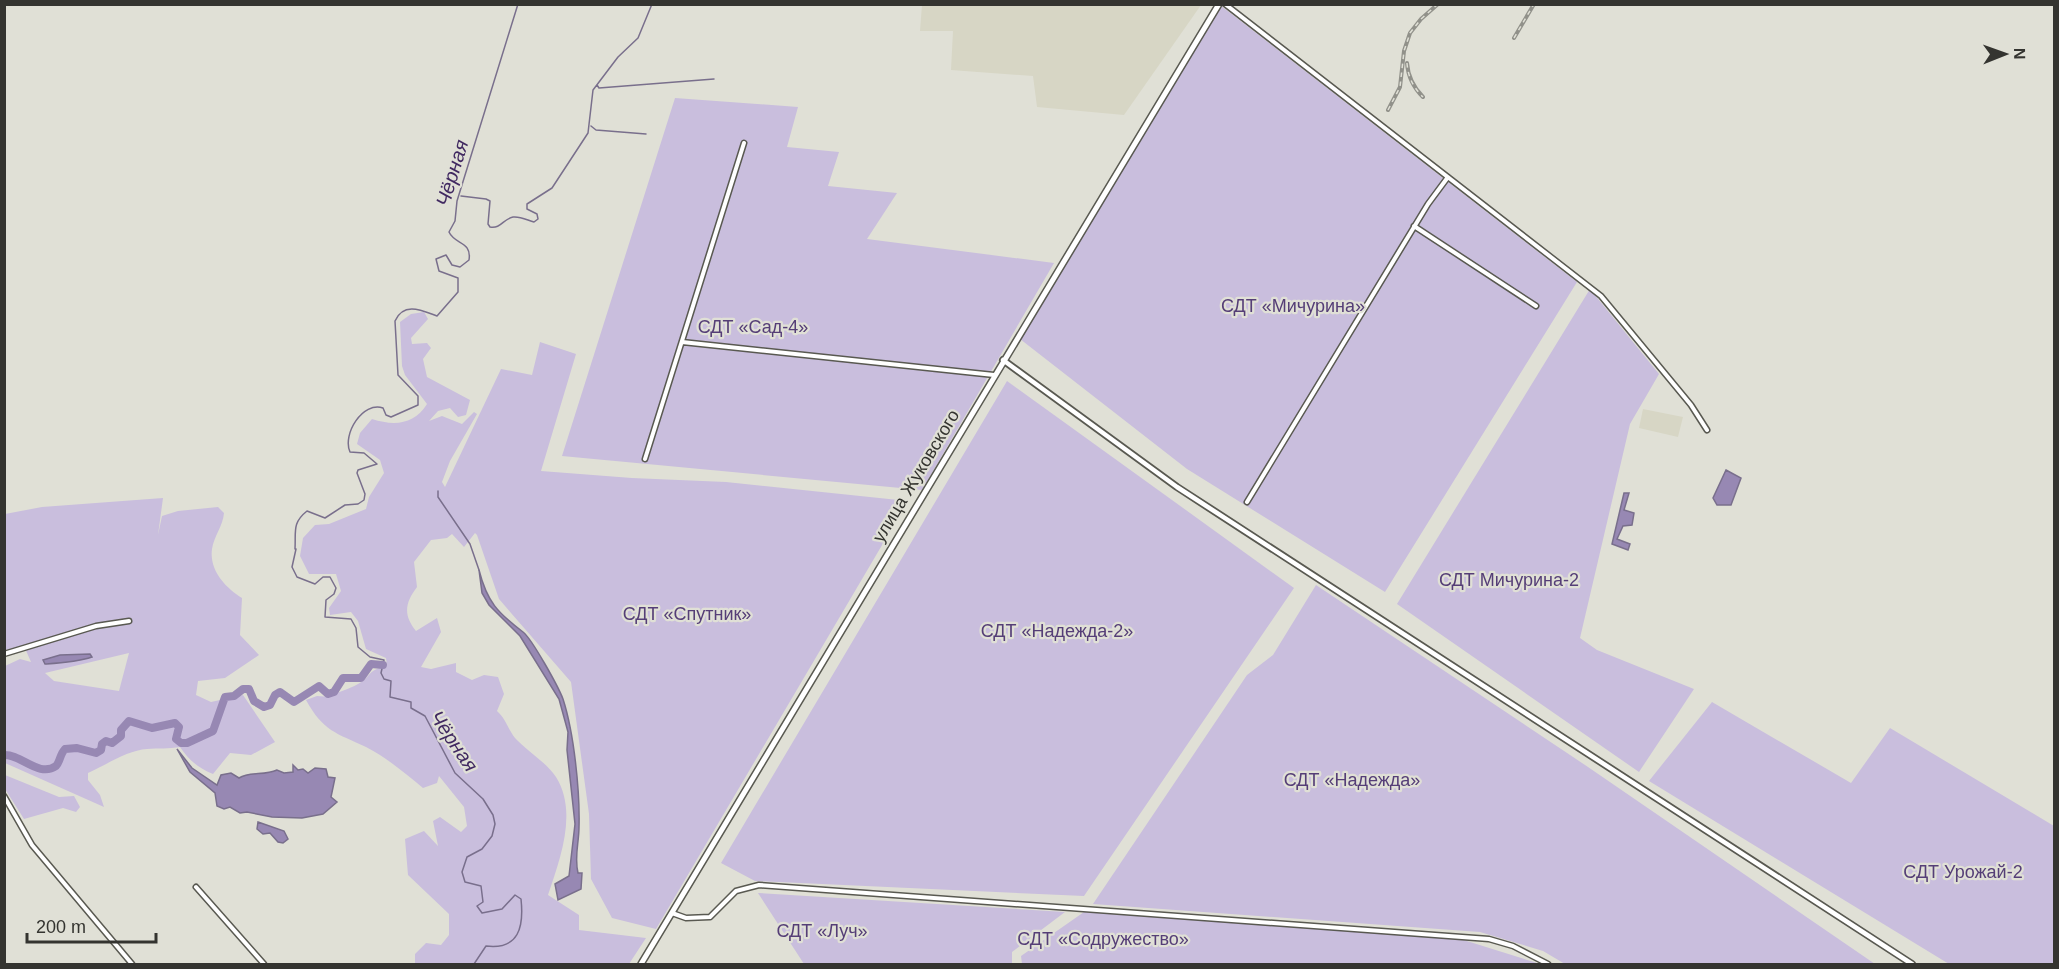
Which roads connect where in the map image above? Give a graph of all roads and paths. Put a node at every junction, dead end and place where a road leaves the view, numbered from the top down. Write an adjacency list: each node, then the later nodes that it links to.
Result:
1 (1219, 4): 8 (main road, улица Жуковского)
2 (1225, 4): 4 (street)
3 (744, 143): 7 (street)
4 (1448, 177): 5 (street); 10 (street)
5 (1414, 226): 6 (street); 12 (street)
6 (1536, 306)
7 (682, 342): 9 (street); 11 (street)
8 (1003, 360): 9 (main road, улица Жуковского); 22 (street)
9 (994, 375): 17 (main road, улица Жуковского)
10 (1707, 430)
11 (645, 459)
12 (1247, 502)
13 (129, 621): 14 (street)
14 (4, 654)
15 (4, 796): 18 (street)
16 (196, 887): 19 (street)
17 (672, 913): 20 (main road, улица Жуковского); 21 (street)
18 (132, 964)
19 (264, 964)
20 (641, 964)
21 (1548, 964)
22 (1912, 964)

